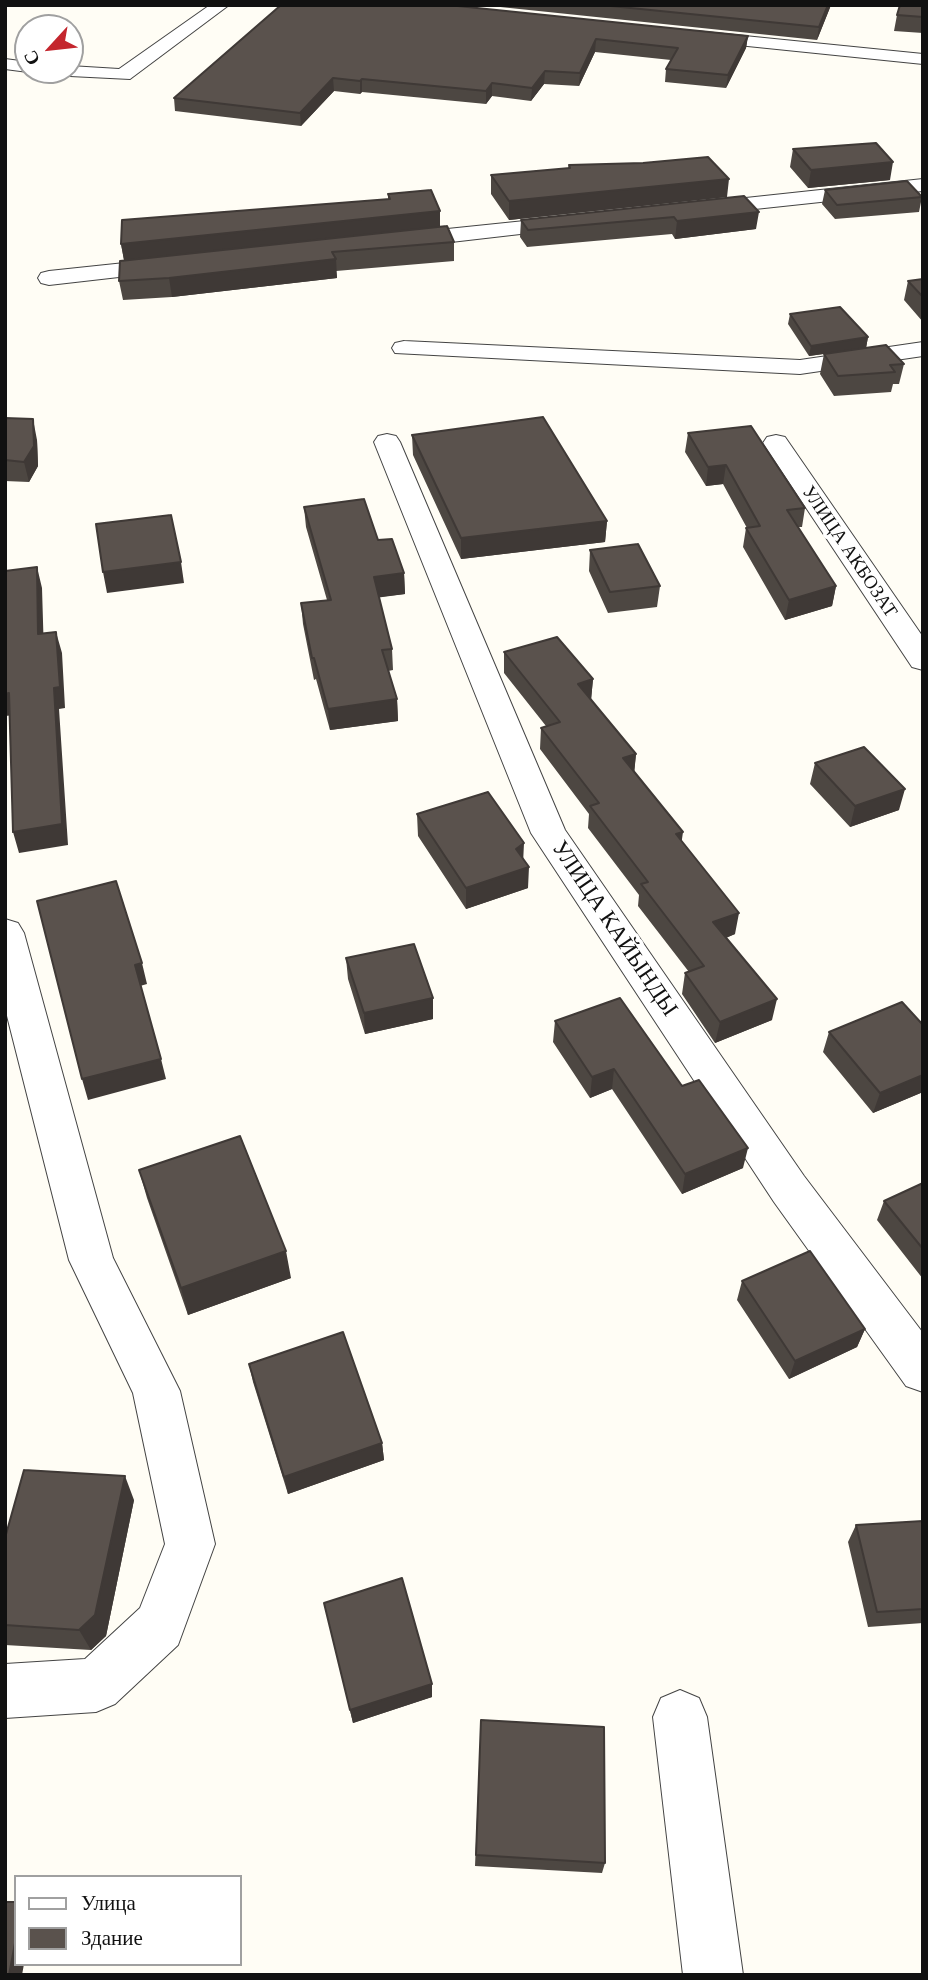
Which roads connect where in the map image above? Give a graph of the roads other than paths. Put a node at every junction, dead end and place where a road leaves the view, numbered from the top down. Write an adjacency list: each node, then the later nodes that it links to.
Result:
1 (221, 5): 4 (street)
2 (676, 34): 3 (street)
3 (923, 59)
4 (84, 72)
5 (923, 185): 6 (street)
6 (673, 212)
7 (590, 220): 8 (street)
8 (382, 243)
9 (188, 263): 10 (street)
10 (49, 278)
11 (404, 348): 12 (street)
12 (923, 349)
13 (387, 442): 17 (street, УЛИЦА КАЙЫНДЫ)
14 (776, 443): 15 (street, УЛИЦА АКБОЗАТ)
15 (923, 660)
16 (5, 933): 18 (street)
17 (923, 1371)
18 (5, 1690)
19 (680, 1717): 20 (street)
20 (713, 1975)

